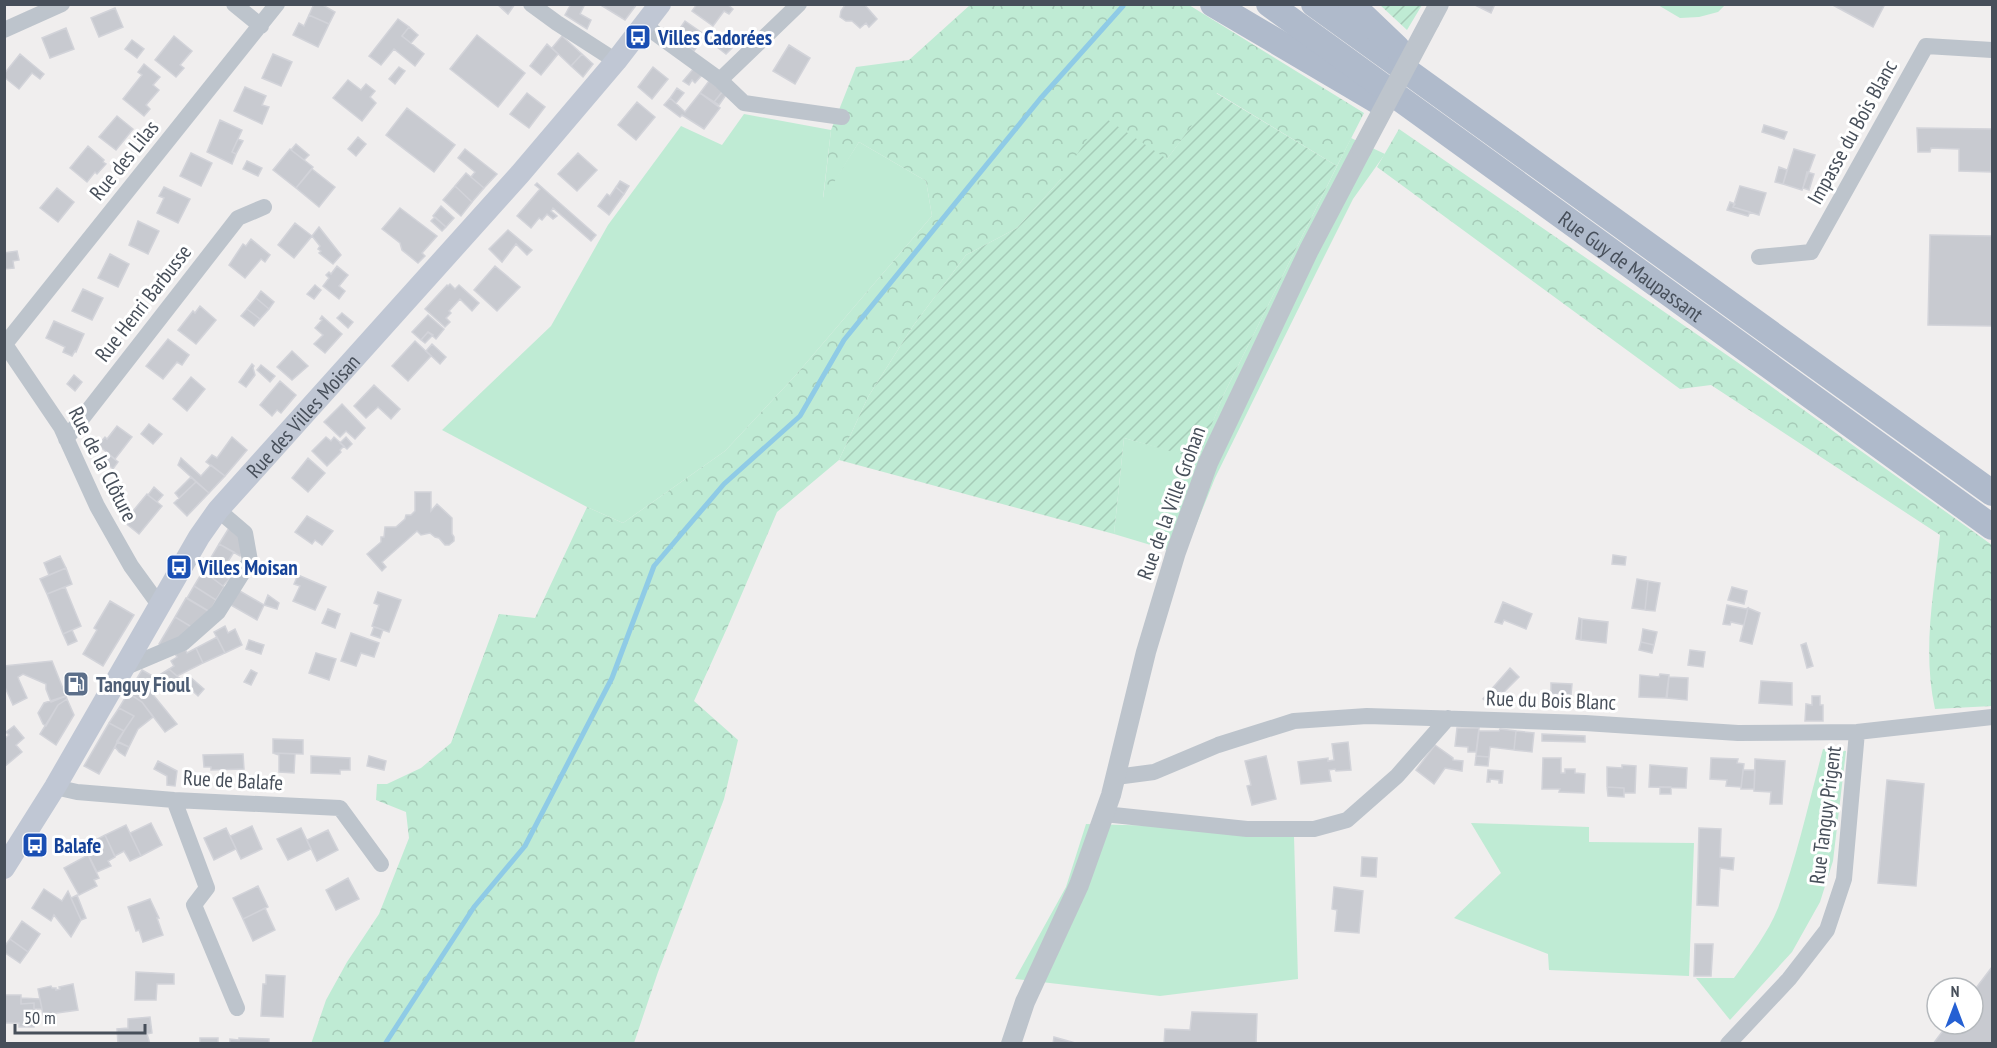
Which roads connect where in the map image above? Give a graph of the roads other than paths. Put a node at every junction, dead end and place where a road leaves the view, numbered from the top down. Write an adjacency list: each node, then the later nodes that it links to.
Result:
1 (62, 4): 14 (street)
2 (234, 4): 13 (street)
3 (277, 4): 13 (street, Rue des Lilas)
4 (531, 4): 16 (street)
5 (660, 4): 12 (main road, Rue des Villes Moisan)
6 (799, 4): 17 (street)
7 (1213, 4): 20 (main road)
8 (1269, 4): 20 (main road, Rue Guy de Maupassant)
9 (1314, 4): 18 (main road, Rue Guy de Maupassant)
10 (1351, 4): 18 (main road)
11 (1435, 13): 33 (street, Rue de la Ville Grohan, bridge)
12 (645, 25): 16 (main road, Rue des Villes Moisan); 17 (street)
13 (261, 26): 23 (street, Rue des Lilas)
14 (4, 30)
15 (1992, 50): 22 (street, Impasse du Bois Blanc)
16 (616, 61): 26 (main road, Rue des Villes Moisan)
17 (720, 80): 19 (street)
18 (1467, 115): 25 (main road, Rue Guy de Maupassant)
19 (842, 117)
20 (1513, 180): 27 (main road, Rue Guy de Maupassant)
21 (264, 207): 24 (street, Rue Henri Barbusse)
22 (1759, 257)
23 (5, 344): 24 (street, Rue de la Clôture)
24 (66, 439): 28 (street, Rue de la Clôture)
25 (1992, 493)
26 (218, 510): 28 (main road, Rue des Villes Moisan); 29 (street)
27 (1992, 527)
28 (160, 606): 29 (main road, Rue des Villes Moisan)
29 (124, 668): 34 (main road, Rue des Villes Moisan)
30 (1992, 717): 32 (street, Rue du Bois Blanc)
31 (1448, 718): 32 (street, Rue du Bois Blanc); 33 (street, Rue du Bois Blanc); 36 (street)
32 (1857, 732): 41 (street, Rue Tanguy Prigent)
33 (1116, 777): 36 (street, Rue de la Ville Grohan)
34 (55, 787): 35 (street, Rue de Balafe); 38 (main road, Rue des Villes Moisan)
35 (174, 800): 37 (street, Rue de Balafe); 39 (street)
36 (1104, 814): 40 (street, Rue de la Ville Grohan)
37 (381, 864)
38 (4, 868)
39 (237, 1008)
40 (1011, 1044)
41 (1728, 1044)

